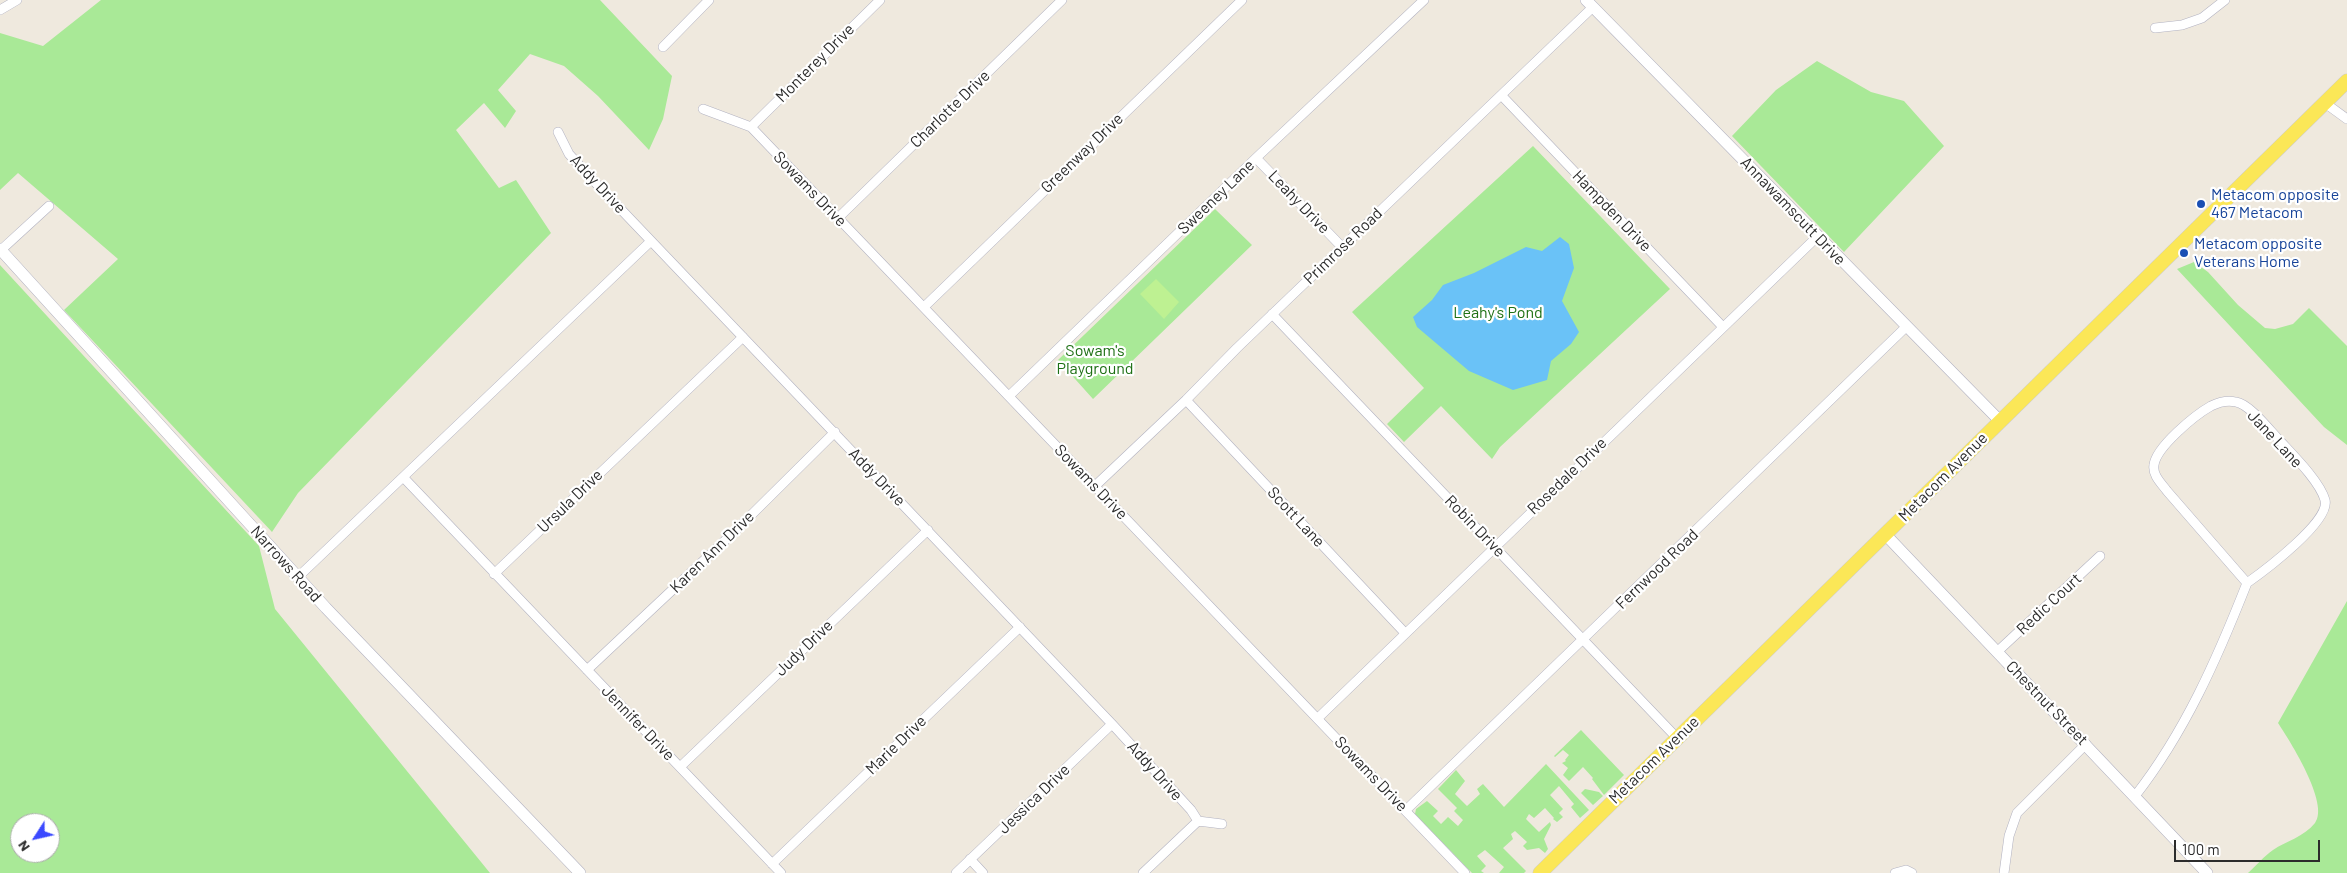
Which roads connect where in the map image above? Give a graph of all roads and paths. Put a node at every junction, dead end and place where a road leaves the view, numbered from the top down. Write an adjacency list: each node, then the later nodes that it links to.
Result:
1 (17, 0): 9 (street)
2 (709, 0): 11 (street)
3 (880, 0): 17 (street, Monterey Drive)
4 (1062, 0): 21 (street, Charlotte Drive)
5 (1242, 0): 26 (street, Greenway Drive)
6 (1424, 0): 19 (street, Sweeney Lane)
7 (2224, 0): 10 (street)
8 (1590, 3): 13 (street, Primrose Road); 22 (street, Annawamscutt Drive)
9 (0, 10)
10 (2156, 28)
11 (663, 47)
12 (2347, 81): 14 (main road, Metacom Avenue)
13 (1502, 96): 24 (street, Primrose Road); 28 (street, Hampden Drive)
14 (2324, 103): 16 (street); 33 (main road, Metacom Avenue)
15 (703, 109): 17 (street, Sowams Drive)
16 (2347, 119)
17 (751, 127): 21 (street, Sowams Drive)
18 (558, 132): 23 (street, Addy Drive)
19 (1256, 158): 24 (street, Leahy Drive); 31 (street, Sweeney Lane)
20 (49, 206): 25 (street)
21 (838, 218): 26 (street, Sowams Drive)
22 (1818, 236): 28 (street, Rosedale Drive); 29 (street, Annawamscutt Drive)
23 (651, 241): 30 (street, Addy Drive); 35 (street)
24 (1342, 247): 27 (street, Primrose Road)
25 (1, 249): 42 (street, Narrows Road)
26 (924, 307): 31 (street, Sowams Drive)
27 (1272, 314): 32 (street, Primrose Road); 39 (street, Robin Drive)
28 (1723, 327): 39 (street, Rosedale Drive)
29 (1906, 327): 33 (street, Annawamscutt Drive); 46 (street, Fernwood Road)
30 (743, 337): 34 (street, Addy Drive); 41 (street, Ursula Drive)
31 (1009, 396): 36 (street, Sowams Drive)
32 (1186, 400): 36 (street, Primrose Road); 45 (street, Scott Lane)
33 (2000, 421): 38 (main road, Metacom Avenue)
34 (835, 432): 37 (street, Addy Drive); 48 (street, Karen Ann Drive)
35 (403, 477): 41 (street); 42 (street)
36 (1095, 486): 49 (street, Sowams Drive)
37 (928, 530): 44 (street, Addy Drive); 53 (street, Judy Drive)
38 (1886, 534): 47 (street, Chestnut Street); 51 (main road, Metacom Avenue)
39 (1494, 547): 45 (street, Rosedale Drive); 46 (street, Robin Drive)
40 (2100, 556): 47 (street, Redic Court)
41 (494, 574): 48 (street, Jennifer Drive)
42 (298, 578): 60 (street, Narrows Road)
43 (2247, 583): 43 (street, Jane Lane); 54 (street)
44 (1020, 627): 50 (street, Addy Drive); 59 (street, Marie Drive)
45 (1406, 633): 49 (street, Rosedale Drive)
46 (1583, 641): 51 (street, Robin Drive); 55 (street, Fernwood Road)
47 (1998, 651): 52 (street, Chestnut Street)
48 (587, 670): 53 (street, Jennifer Drive)
49 (1318, 718): 55 (street, Sowams Drive)
50 (1112, 724): 56 (street, Addy Drive); 58 (street, Jessica Drive)
51 (1677, 738): 66 (main road, Metacom Avenue)
52 (2086, 744): 54 (street, Chestnut Street); 69 (street)
53 (680, 767): 59 (street, Jennifer Drive)
54 (2135, 796): 70 (street, Chestnut Street)
55 (1406, 810): 65 (street, Sowams Drive)
56 (1198, 821): 57 (street); 64 (street)
57 (1222, 824)
58 (970, 859): 62 (street, Jessica Drive); 63 (street)
59 (772, 864): 61 (street, Jennifer Drive)
60 (580, 873)
61 (781, 873)
62 (956, 873)
63 (984, 873)
64 (1143, 873)
65 (1465, 873)
66 (1540, 873)
67 (1895, 873): 68 (street)
68 (1912, 873)
69 (2004, 873)
70 (2208, 873)

